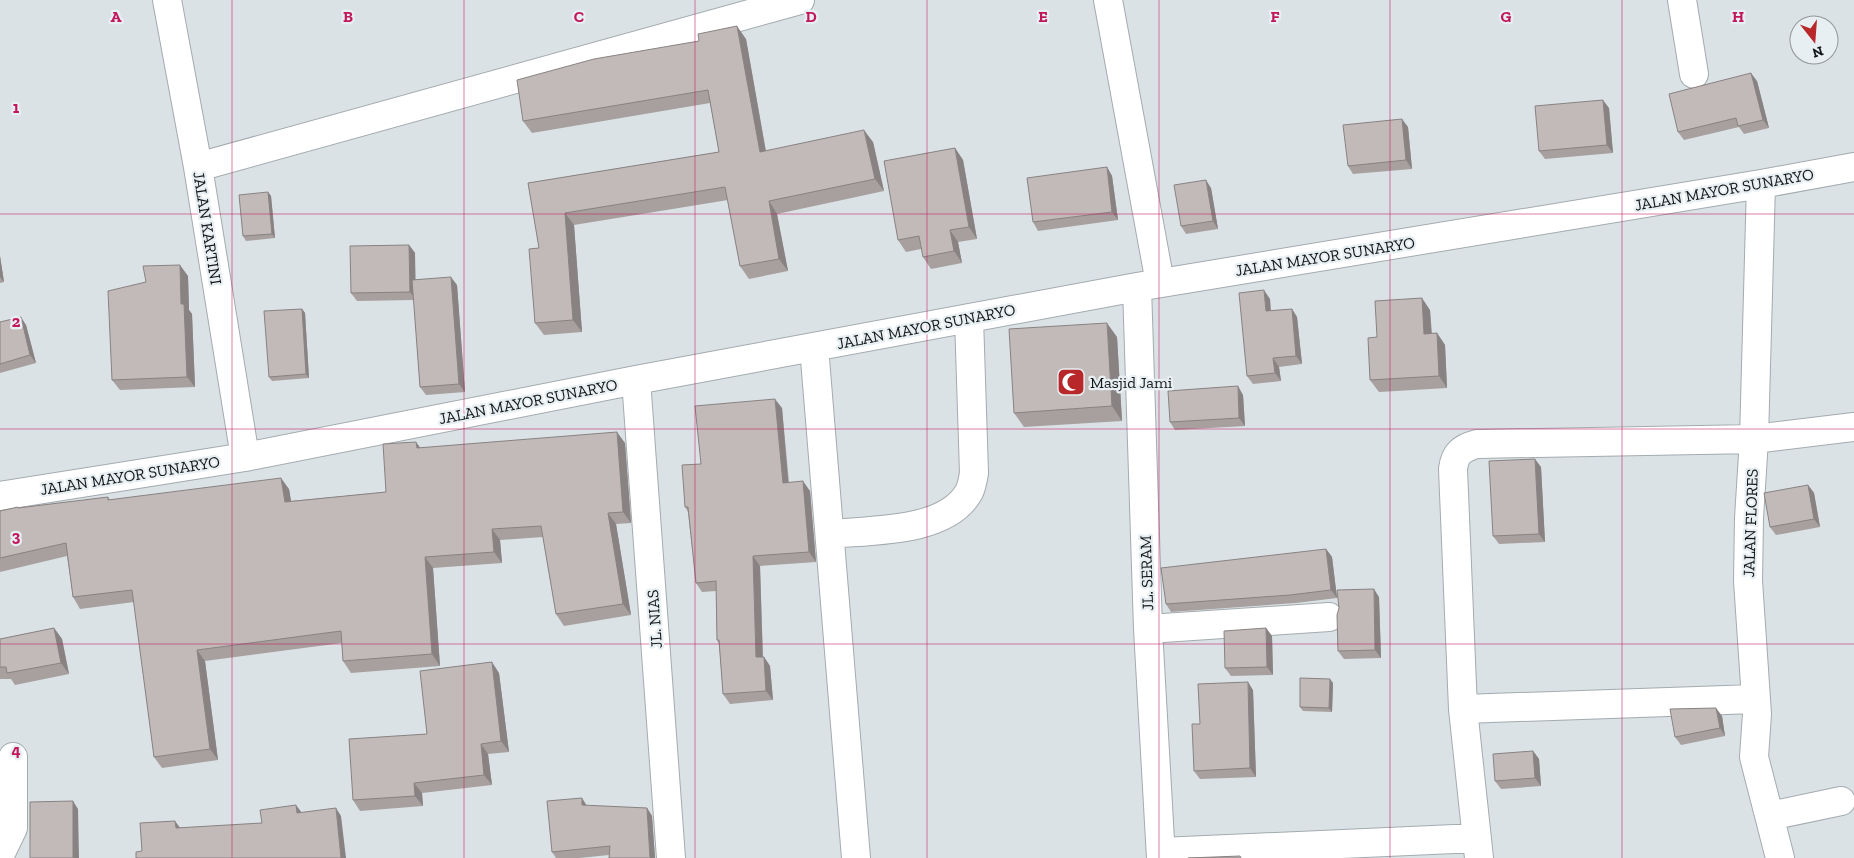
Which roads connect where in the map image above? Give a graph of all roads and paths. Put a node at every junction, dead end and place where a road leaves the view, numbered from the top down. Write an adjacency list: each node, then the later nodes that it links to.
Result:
1 (167, 0): 6 (street, JALAN KARTINI)
2 (800, 0): 6 (street)
3 (1108, 0): 9 (street, JL. SERAM)
4 (1682, 0): 5 (street)
5 (1694, 74)
6 (198, 167): 15 (street, JALAN KARTINI)
7 (1854, 167): 8 (street, JALAN MAYOR SUNARYO)
8 (1761, 184): 9 (street, JALAN MAYOR SUNARYO); 14 (street, JALAN FLORES)
9 (1148, 285): 10 (street, JALAN MAYOR SUNARYO); 19 (street, JL. SERAM)
10 (970, 318): 11 (street, JALAN MAYOR SUNARYO); 17 (street)
11 (814, 347): 12 (street, JALAN MAYOR SUNARYO); 17 (street)
12 (636, 380): 15 (street, JALAN MAYOR SUNARYO); 28 (street, JL. NIAS)
13 (1854, 427): 14 (street)
14 (1754, 439): 20 (street, JALAN FLORES); 21 (street)
15 (245, 457): 16 (street, JALAN MAYOR SUNARYO)
16 (0, 496)
17 (830, 534): 29 (street)
18 (1329, 617): 19 (street)
19 (1148, 629): 27 (street, JL. SERAM)
20 (1755, 698): 21 (street); 24 (street, JALAN FLORES)
21 (1463, 709): 25 (street)
22 (13, 757): 26 (street)
23 (1842, 801): 24 (street)
24 (1770, 816): 30 (street, JALAN FLORES)
25 (1478, 848): 27 (street)
26 (0, 855)
27 (1161, 855)
28 (671, 858)
29 (856, 858)
30 (1780, 858)

